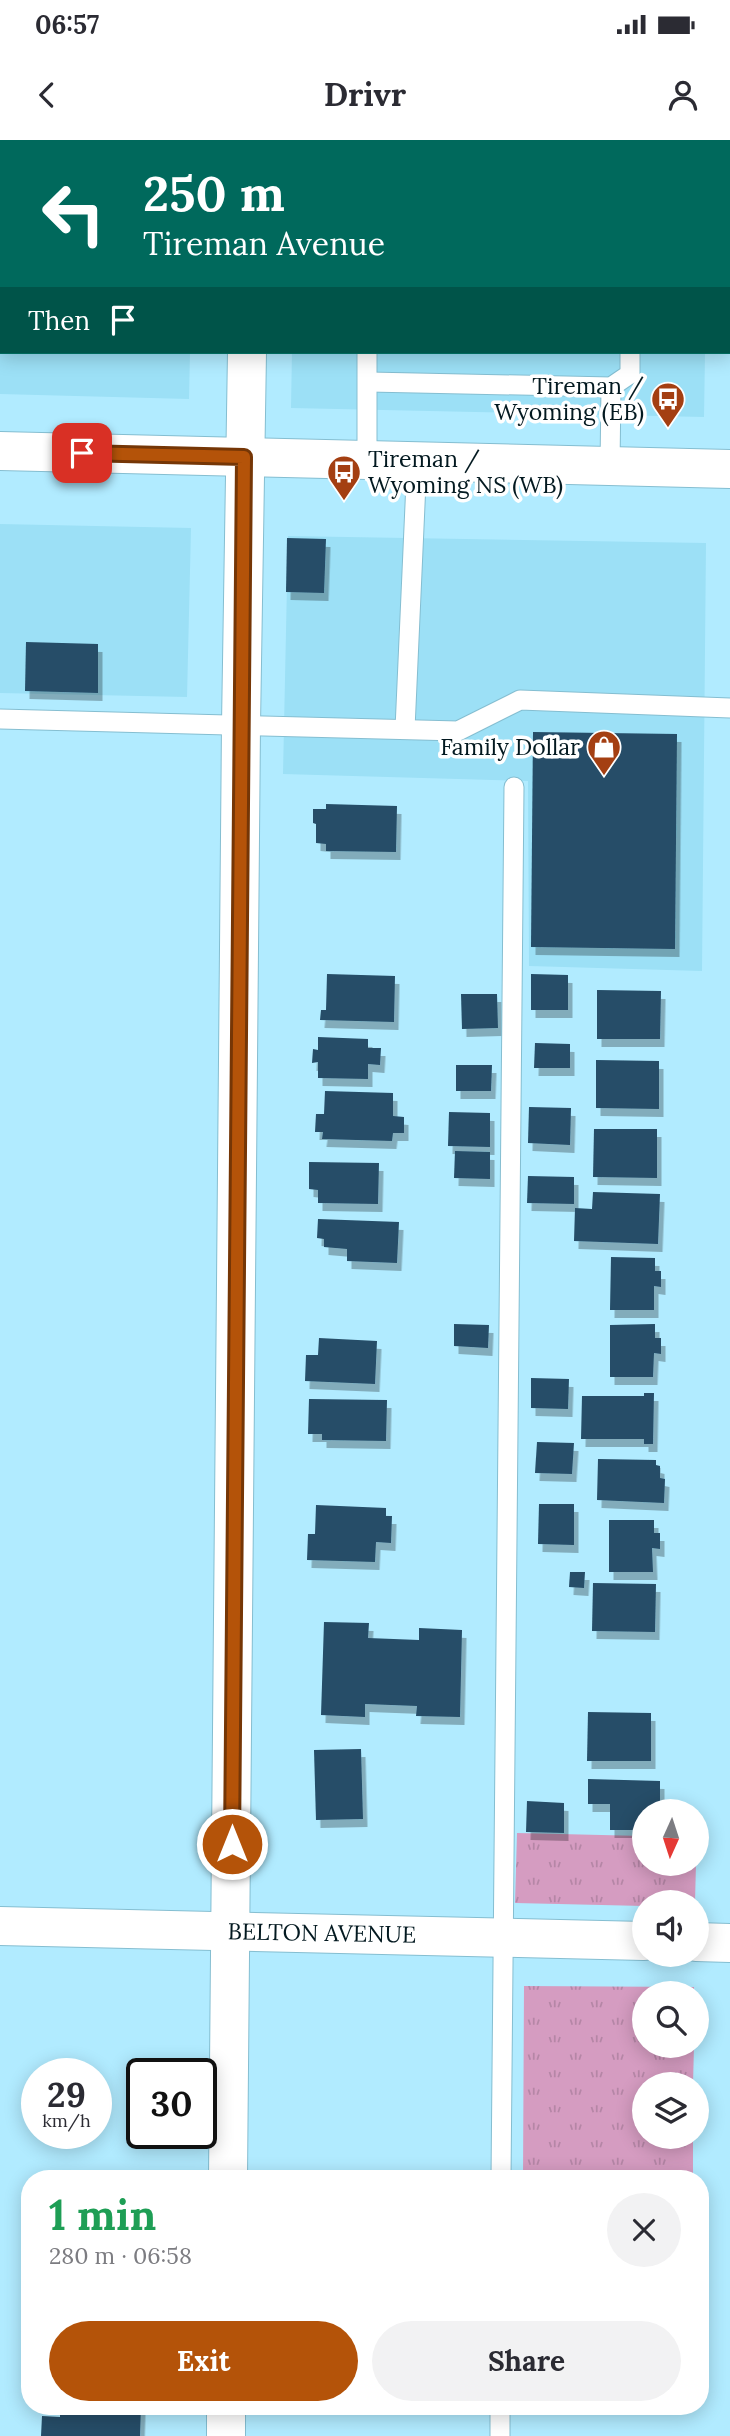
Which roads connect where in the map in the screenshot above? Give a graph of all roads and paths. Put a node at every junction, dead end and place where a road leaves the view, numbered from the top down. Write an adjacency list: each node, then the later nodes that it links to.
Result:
1 (247, 354): 7 (street)
2 (367, 354): 4 (lane)
3 (630, 354): 5 (lane)
4 (369, 382): 5 (lane); 8 (lane)
5 (611, 387): 10 (lane)
6 (0, 451): 7 (street)
7 (244, 457): 8 (street); 14 (street)
8 (367, 459): 9 (street)
9 (417, 460): 10 (street); 15 (lane)
10 (610, 466): 11 (street)
11 (730, 469)
12 (730, 708): 15 (lane)
13 (0, 719): 14 (lane)
14 (241, 725): 15 (lane); 18 (street)
15 (405, 729)
16 (514, 787): 19 (lane)
17 (0, 1926): 18 (street, BELTON AVENUE)
18 (231, 1931): 19 (street, BELTON AVENUE); 23 (street)
19 (502, 1937): 20 (street, BELTON AVENUE); 24 (lane)
20 (632, 1941)
21 (709, 1942): 22 (street)
22 (730, 1943)
23 (229, 2170)
24 (501, 2170)
25 (226, 2415): 27 (street)
26 (500, 2415): 28 (lane)
27 (226, 2436)
28 (500, 2436)

